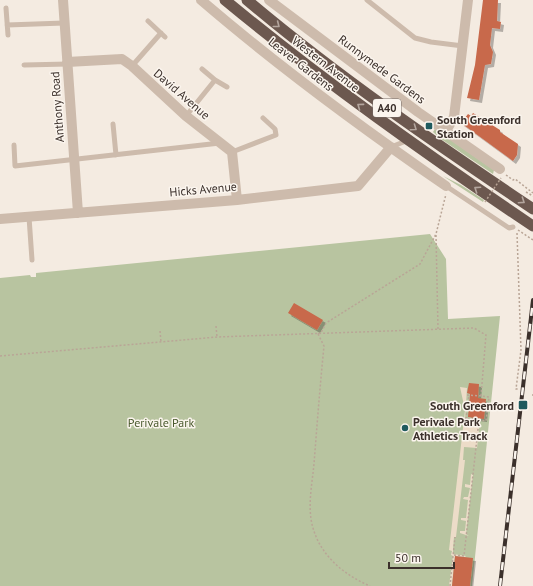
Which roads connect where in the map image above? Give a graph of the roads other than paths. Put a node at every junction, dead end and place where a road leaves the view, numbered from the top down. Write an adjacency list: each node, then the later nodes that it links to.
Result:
1 (63, 0): 10 (street, Anthony Road)
2 (201, 0): 29 (street, Leaver Gardens)
3 (225, 0): 26 (highway, Western Avenue / A40, one-way to 3)
4 (247, 0): 36 (highway, Western Avenue / A40, one-way to 36)
5 (269, 0): 25 (street, Runnymede Gardens)
6 (367, 0): 15 (lane)
7 (468, 0): 15 (street)
8 (6, 8): 11 (lane)
9 (148, 21): 12 (lane)
10 (64, 23): 11 (lane); 16 (street, Anthony Road)
11 (7, 24): 13 (lane)
12 (161, 33): 14 (lane); 18 (lane)
13 (8, 35)
14 (165, 37)
15 (463, 46): 25 (street)
16 (67, 63): 17 (lane); 18 (street, David Avenue); 32 (street, Anthony Road)
17 (24, 65)
18 (132, 66): 22 (street, David Avenue)
19 (202, 69): 20 (lane)
20 (215, 80): 21 (lane); 22 (lane)
21 (227, 87)
22 (186, 116): 27 (street, David Avenue)
23 (263, 118): 30 (lane)
24 (112, 124): 31 (lane)
25 (446, 131): 33 (street, Runnymede Gardens)
26 (406, 140): 29 (lane); 40 (highway, Western Avenue / A40, one-way to 26)
27 (222, 143): 30 (street, David Avenue); 31 (lane)
28 (14, 145): 32 (lane)
29 (391, 147): 34 (street, Leaver Gardens); 35 (street, Hicks Avenue)
30 (232, 152): 35 (street)
31 (116, 155): 32 (lane)
32 (74, 160): 37 (street, Anthony Road)
33 (501, 172)
34 (446, 190): 41 (lane)
35 (237, 200): 37 (street, Hicks Avenue)
36 (533, 209)
37 (78, 213): 38 (street, Hicks Avenue)
38 (29, 217): 39 (street, Hicks Avenue); 42 (lane)
39 (0, 220)
40 (533, 226)
41 (516, 228)
42 (32, 260)

